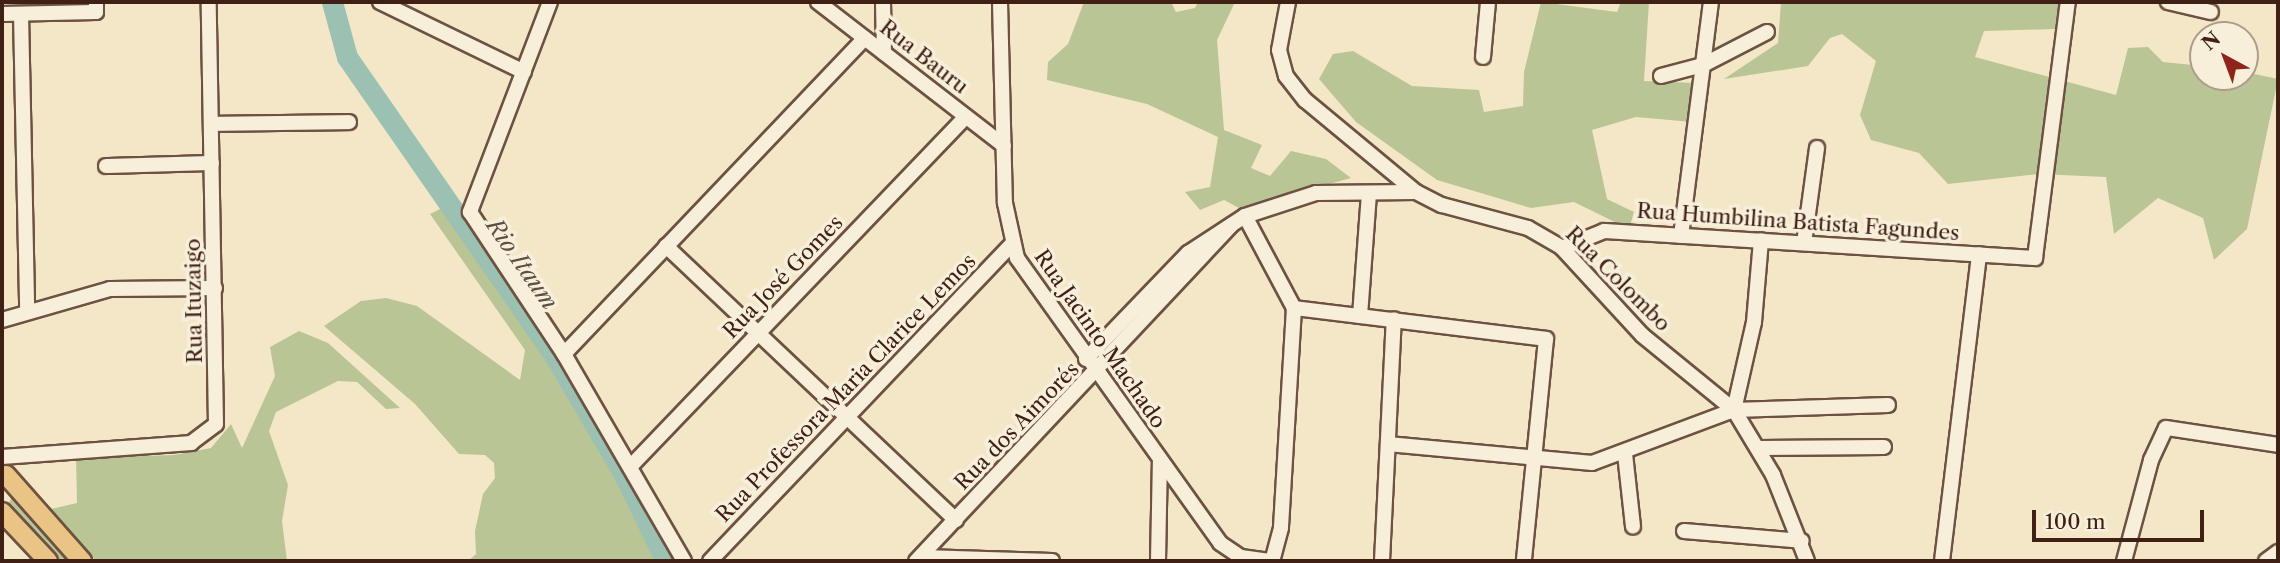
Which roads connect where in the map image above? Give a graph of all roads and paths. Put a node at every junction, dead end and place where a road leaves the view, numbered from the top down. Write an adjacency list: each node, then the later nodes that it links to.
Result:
1 (209, 2): 25 (street, Rua Ituzaigo)
2 (380, 2): 21 (street)
3 (550, 2): 21 (street)
4 (818, 2): 17 (street, Rua Bauru)
5 (883, 2): 18 (street)
6 (1000, 2): 26 (street, Rua Jacinto Machado)
7 (1288, 2): 30 (street, Rua Colombo)
8 (1488, 2): 19 (street)
9 (1711, 2): 20 (street)
10 (2068, 2): 40 (street, Rua Humbilina Batista Fagundes)
11 (2168, 2): 13 (street)
12 (96, 7): 15 (street)
13 (2211, 12)
14 (2, 14): 15 (street)
15 (21, 14): 43 (street)
16 (1767, 32): 20 (street)
17 (865, 38): 18 (street, Rua Bauru); 38 (street)
18 (884, 53): 23 (street, Rua Bauru)
19 (1483, 57)
20 (1703, 65): 22 (street); 34 (street)
21 (524, 72): 48 (street)
22 (1661, 76)
23 (966, 117): 26 (street, Rua Bauru); 47 (street, Rua José Gomes)
24 (349, 122): 25 (street)
25 (212, 124): 28 (street, Rua Ituzaigo)
26 (1004, 146): 37 (street, Rua Jacinto Machado)
27 (1817, 148): 36 (street)
28 (212, 163): 29 (street); 41 (street, Rua Ituzaigo)
29 (106, 166)
30 (1416, 192): 31 (street, Rua dos Aimorés); 39 (street, Rua Colombo)
31 (1369, 193): 32 (street, Rua dos Aimorés); 44 (street)
32 (1245, 216): 33 (street, Rua dos Aimorés); 42 (street)
33 (1232, 225): 49 (street, Rua dos Aimorés); 50 (street, Rua dos Aimorés)
34 (1681, 236): 35 (street, Rua Humbilina Batista Fagundes); 39 (street, Rua Humbilina Batista Fagundes)
35 (1761, 240): 36 (street, Rua Humbilina Batista Fagundes); 52 (street)
36 (1804, 243): 40 (street, Rua Humbilina Batista Fagundes)
37 (1012, 244): 49 (street, Rua Jacinto Machado); 53 (street, Rua Professora Maria Clarice Lemos)
38 (666, 246): 47 (street); 48 (street)
39 (1562, 248): 52 (street, Rua Colombo)
40 (1979, 254): 81 (street)
41 (215, 288): 43 (street); 61 (street, Rua Ituzaigo)
42 (1294, 308): 44 (street); 77 (street)
43 (27, 312): 46 (street)
44 (1360, 316): 45 (street)
45 (1394, 319): 54 (street); 59 (street)
46 (2, 320)
47 (758, 333): 53 (street); 62 (street, Rua José Gomes)
48 (564, 354): 62 (street)
49 (1086, 359): 50 (street, Rua Jacinto Machado)
50 (1096, 374): 60 (street, Rua Jacinto Machado); 65 (street, Rua dos Aimorés)
51 (1888, 405): 52 (street)
52 (1734, 410): 57 (street, Rua Colombo); 58 (street)
53 (847, 417): 65 (street); 74 (street, Rua Professora Maria Clarice Lemos)
54 (1388, 444): 59 (street); 78 (street)
55 (2278, 445): 82 (street)
56 (1884, 447): 57 (street)
57 (1760, 448): 68 (street, Rua Colombo)
58 (1625, 454): 59 (street); 66 (street)
59 (1534, 458): 79 (street)
60 (1160, 461): 76 (street); 77 (street, Rua Jacinto Machado)
61 (3, 467): 63 (main road); 72 (main road)
62 (630, 467): 73 (street)
63 (2, 495)
64 (2, 512): 71 (main road)
65 (956, 520): 70 (street, Rua dos Aimorés)
66 (1633, 527)
67 (1684, 531): 68 (street)
68 (1802, 541): 80 (street, Rua Colombo)
69 (2278, 552): 83 (street)
70 (918, 559): 75 (street)
71 (47, 561)
72 (82, 561)
73 (684, 561)
74 (710, 561)
75 (1052, 561)
76 (1158, 561)
77 (1270, 561)
78 (1382, 561)
79 (1524, 561)
80 (1807, 561)
81 (1942, 561)
82 (2124, 561)
83 (2266, 561)

